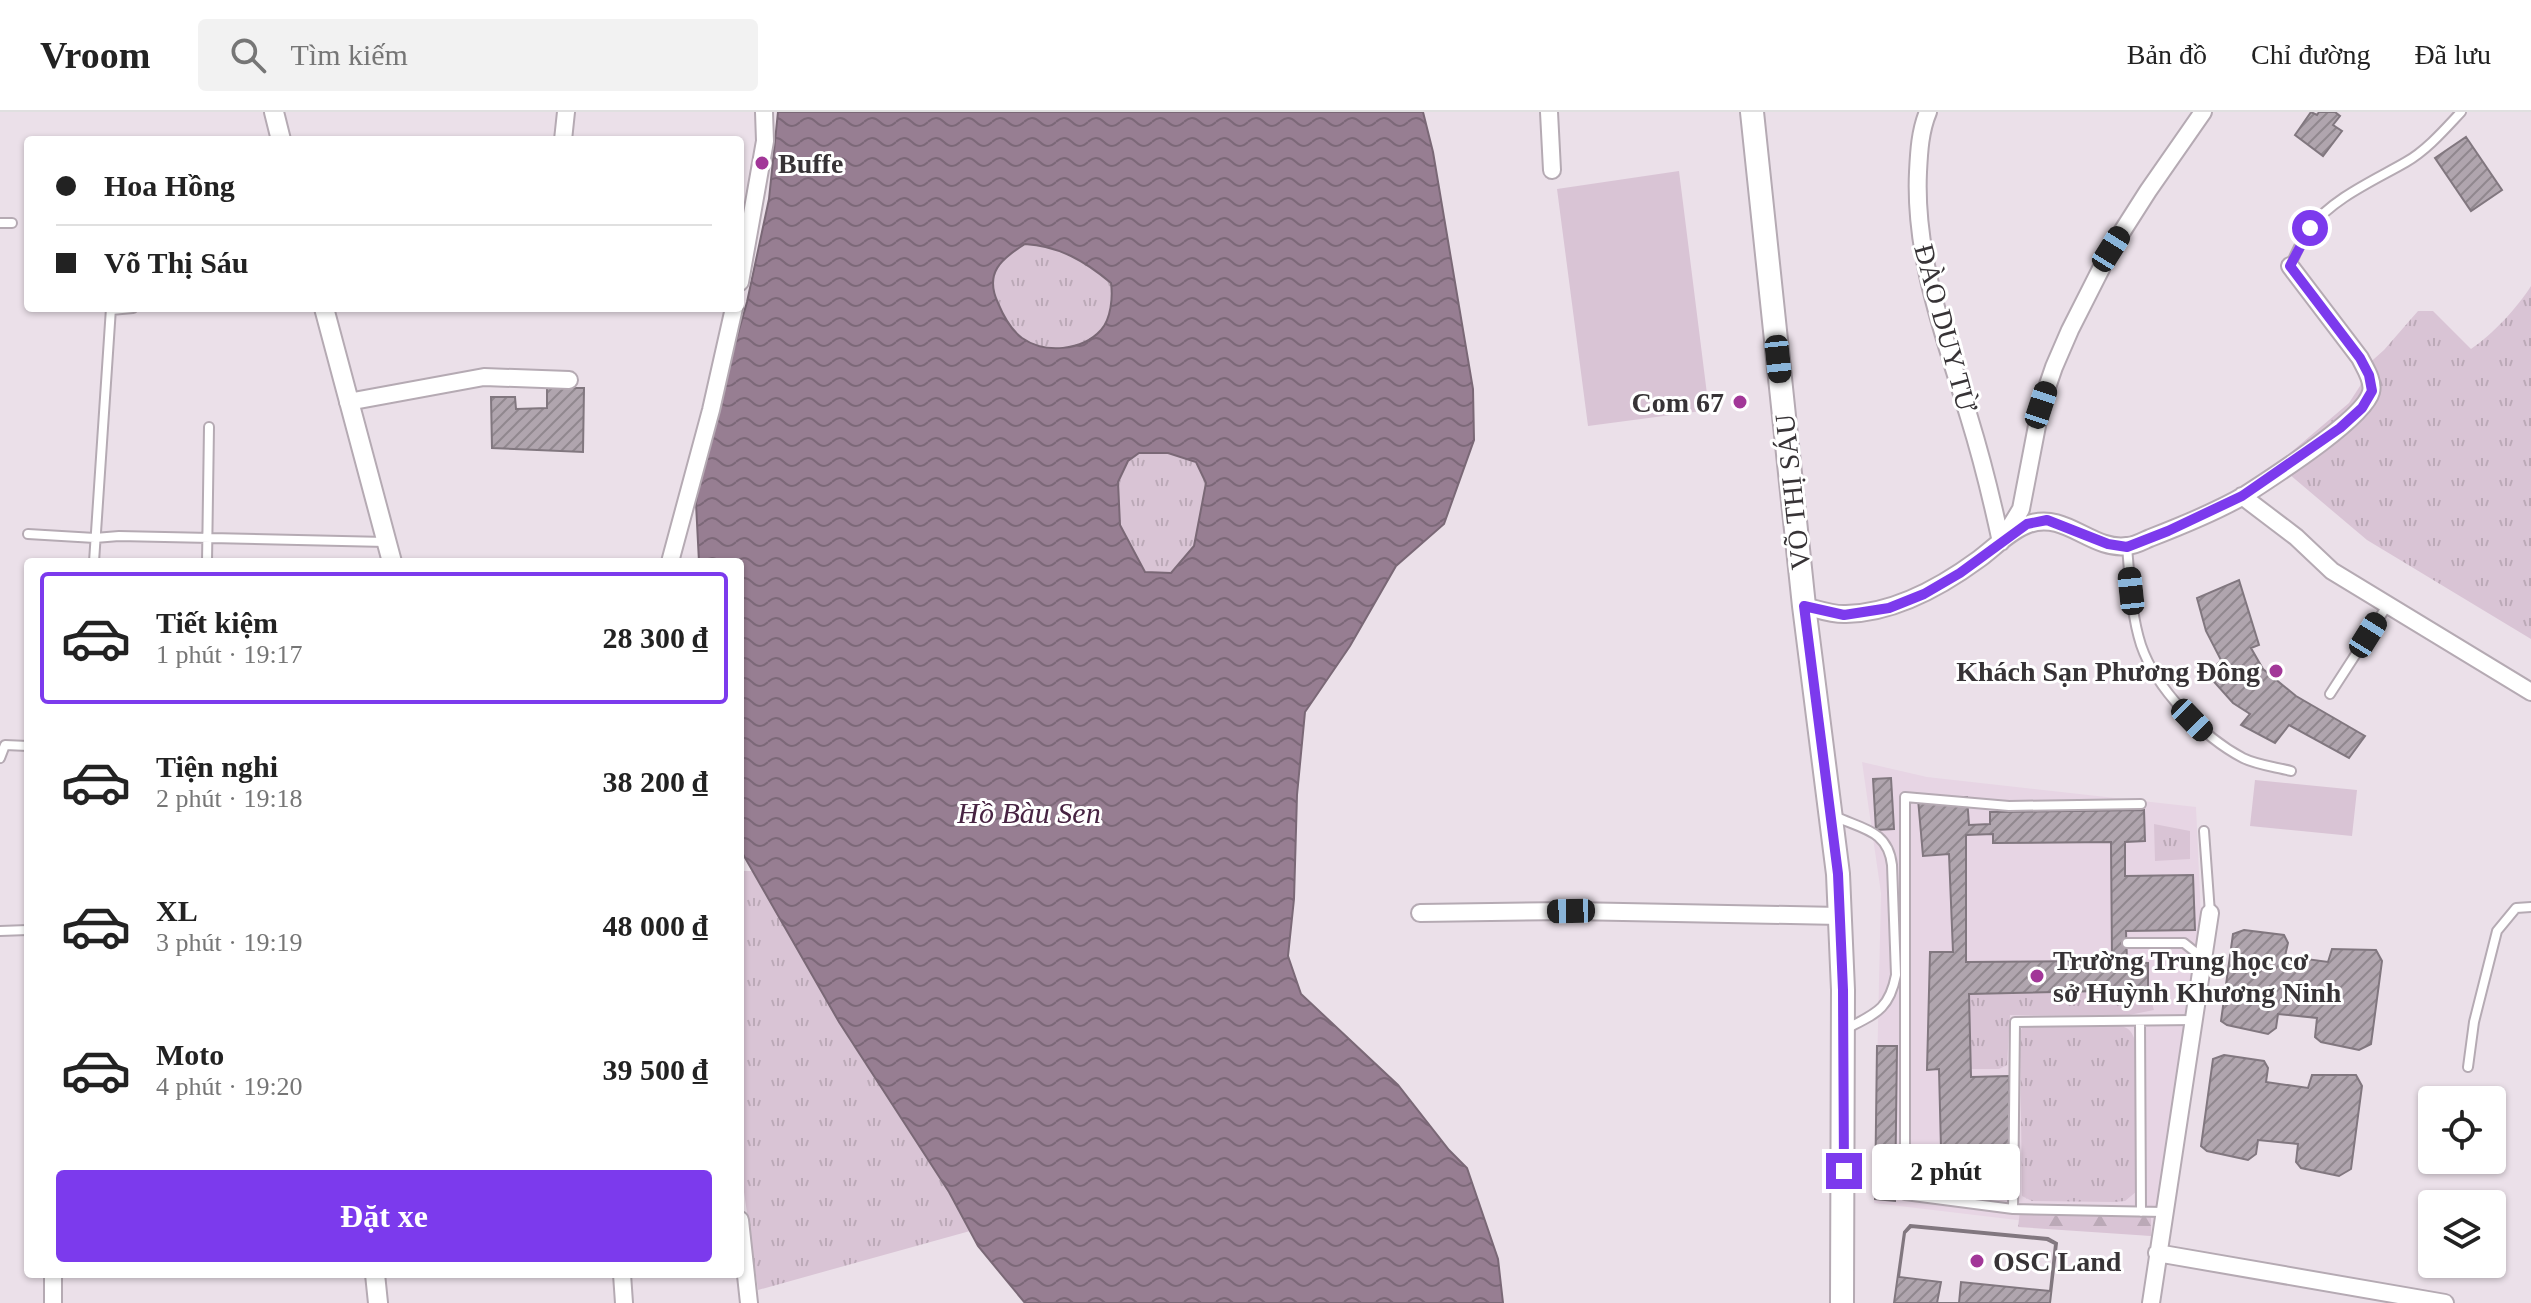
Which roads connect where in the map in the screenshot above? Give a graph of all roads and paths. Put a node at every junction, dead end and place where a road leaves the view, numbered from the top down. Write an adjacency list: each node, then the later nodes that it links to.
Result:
1 (274, 112): 9 (street)
2 (566, 112): 10 (street)
3 (764, 112): 14 (street)
4 (1549, 112): 11 (street)
5 (1752, 112): 33 (main road, VÕ THỊ SÁU)
6 (1928, 112): 27 (street, ĐÀO DUY TỪ)
7 (2203, 112): 27 (street)
8 (2461, 112): 15 (lane)
9 (280, 136)
10 (563, 136)
11 (1552, 170)
12 (0, 223): 13 (lane)
13 (12, 223)
14 (744, 259)
15 (2290, 266): 22 (street)
16 (111, 312): 24 (lane)
17 (325, 312): 20 (street)
18 (733, 312): 32 (street)
19 (569, 380): 20 (street)
20 (348, 402): 26 (street)
21 (209, 427): 25 (lane)
22 (2242, 496): 28 (street); 34 (street)
23 (28, 534): 24 (lane)
24 (95, 538): 25 (lane); 29 (lane)
25 (208, 539): 26 (lane); 30 (lane)
26 (387, 542): 31 (street)
27 (2001, 542): 28 (street); 33 (street)
28 (2127, 547): 39 (lane)
29 (94, 558)
30 (207, 558)
31 (391, 558)
32 (671, 558)
33 (1804, 606): 41 (main road, VÕ THỊ SÁU)
34 (2387, 606): 35 (street); 36 (lane)
35 (2531, 692)
36 (2330, 694)
37 (24, 746): 38 (lane)
38 (0, 758)
39 (2291, 771)
40 (2141, 804): 55 (lane)
41 (1832, 815): 46 (main road, VÕ THỊ SÁU); 53 (lane)
42 (2204, 831): 45 (lane)
43 (2531, 907): 54 (lane)
44 (1420, 913): 46 (street)
45 (2210, 913): 50 (street)
46 (1840, 916): 53 (main road, VÕ THỊ SÁU)
47 (24, 930): 48 (lane)
48 (0, 931)
49 (2127, 943): 50 (lane)
50 (2205, 959): 51 (street)
51 (2195, 1020): 52 (lane); 57 (street)
52 (2140, 1022): 55 (lane); 56 (lane)
53 (1843, 1030): 67 (main road, VÕ THỊ SÁU)
54 (2468, 1067)
55 (2013, 1206): 56 (lane)
56 (2141, 1212): 57 (lane)
57 (2164, 1212): 58 (street)
58 (2157, 1253): 68 (street); 69 (street)
59 (744, 1257): 66 (street)
60 (53, 1278): 63 (street)
61 (375, 1278): 64 (street)
62 (622, 1278): 65 (street)
63 (53, 1303)
64 (378, 1303)
65 (624, 1303)
66 (749, 1303)
67 (1842, 1303)
68 (2151, 1303)
69 (2445, 1303)

